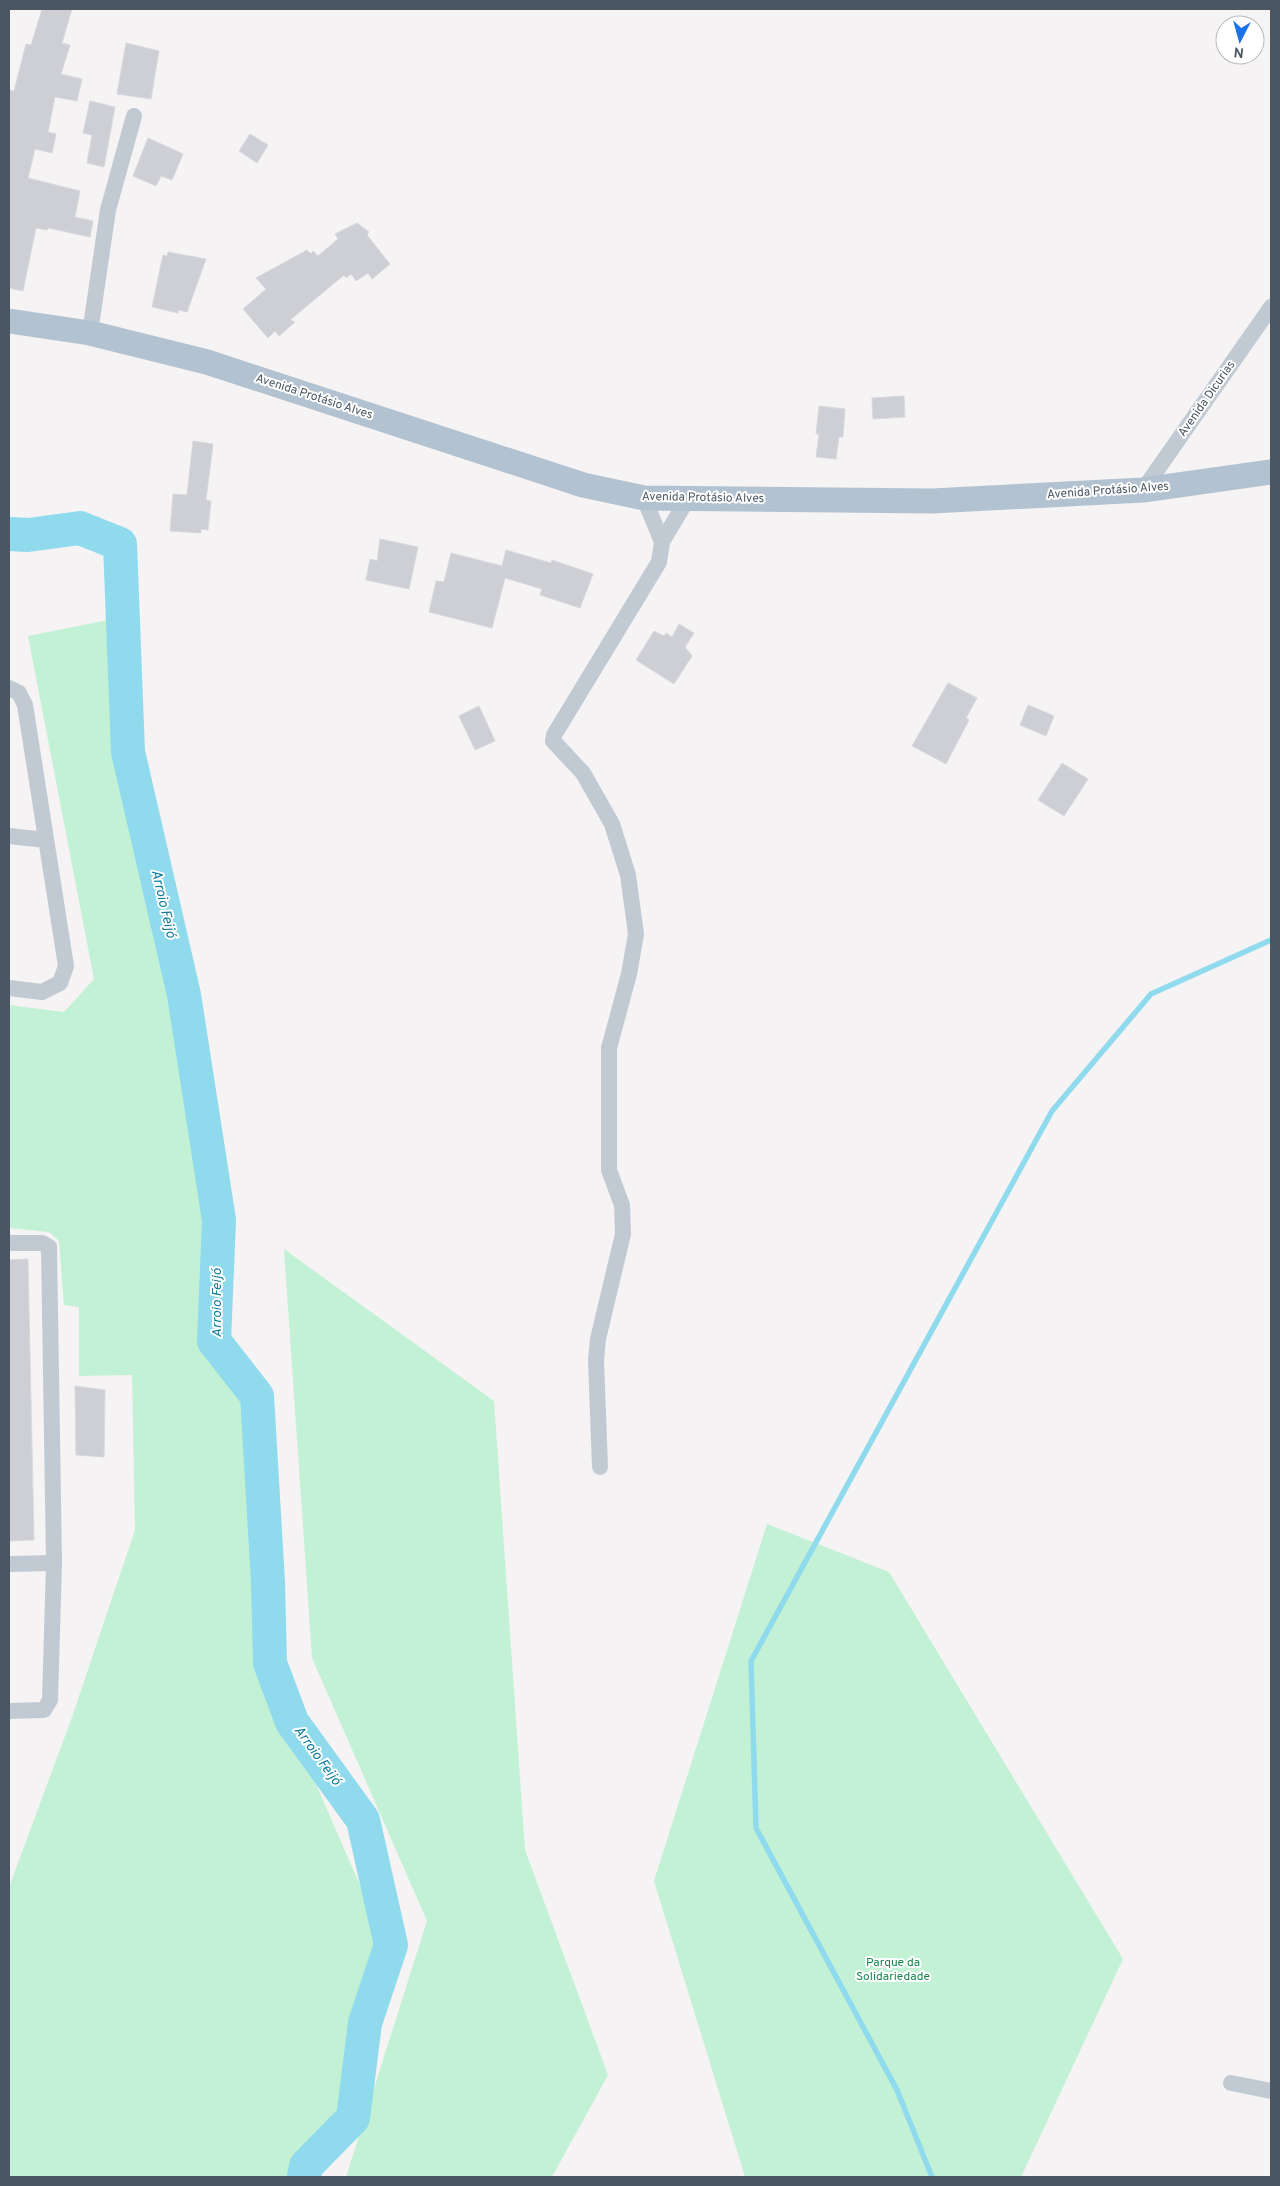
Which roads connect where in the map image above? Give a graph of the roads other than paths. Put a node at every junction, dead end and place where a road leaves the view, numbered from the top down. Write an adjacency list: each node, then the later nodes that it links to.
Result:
1 (134, 116): 4 (street)
2 (1271, 307): 6 (street, Avenida Dicurias)
3 (9, 321): 4 (main road, Avenida Protásio Alves)
4 (90, 333): 7 (main road, Avenida Protásio Alves)
5 (1271, 472): 6 (main road, Avenida Protásio Alves)
6 (1143, 490): 8 (main road, Avenida Protásio Alves)
7 (644, 498): 8 (main road, Avenida Protásio Alves); 9 (street)
8 (688, 498): 9 (street)
9 (662, 542): 15 (street)
10 (9, 688): 12 (street)
11 (9, 836): 12 (street)
12 (46, 840): 13 (street)
13 (9, 988)
14 (9, 1242): 16 (street)
15 (600, 1467)
16 (54, 1563): 17 (street); 18 (street)
17 (9, 1564)
18 (9, 1711)
19 (1231, 2083): 20 (street)
20 (1271, 2091)

